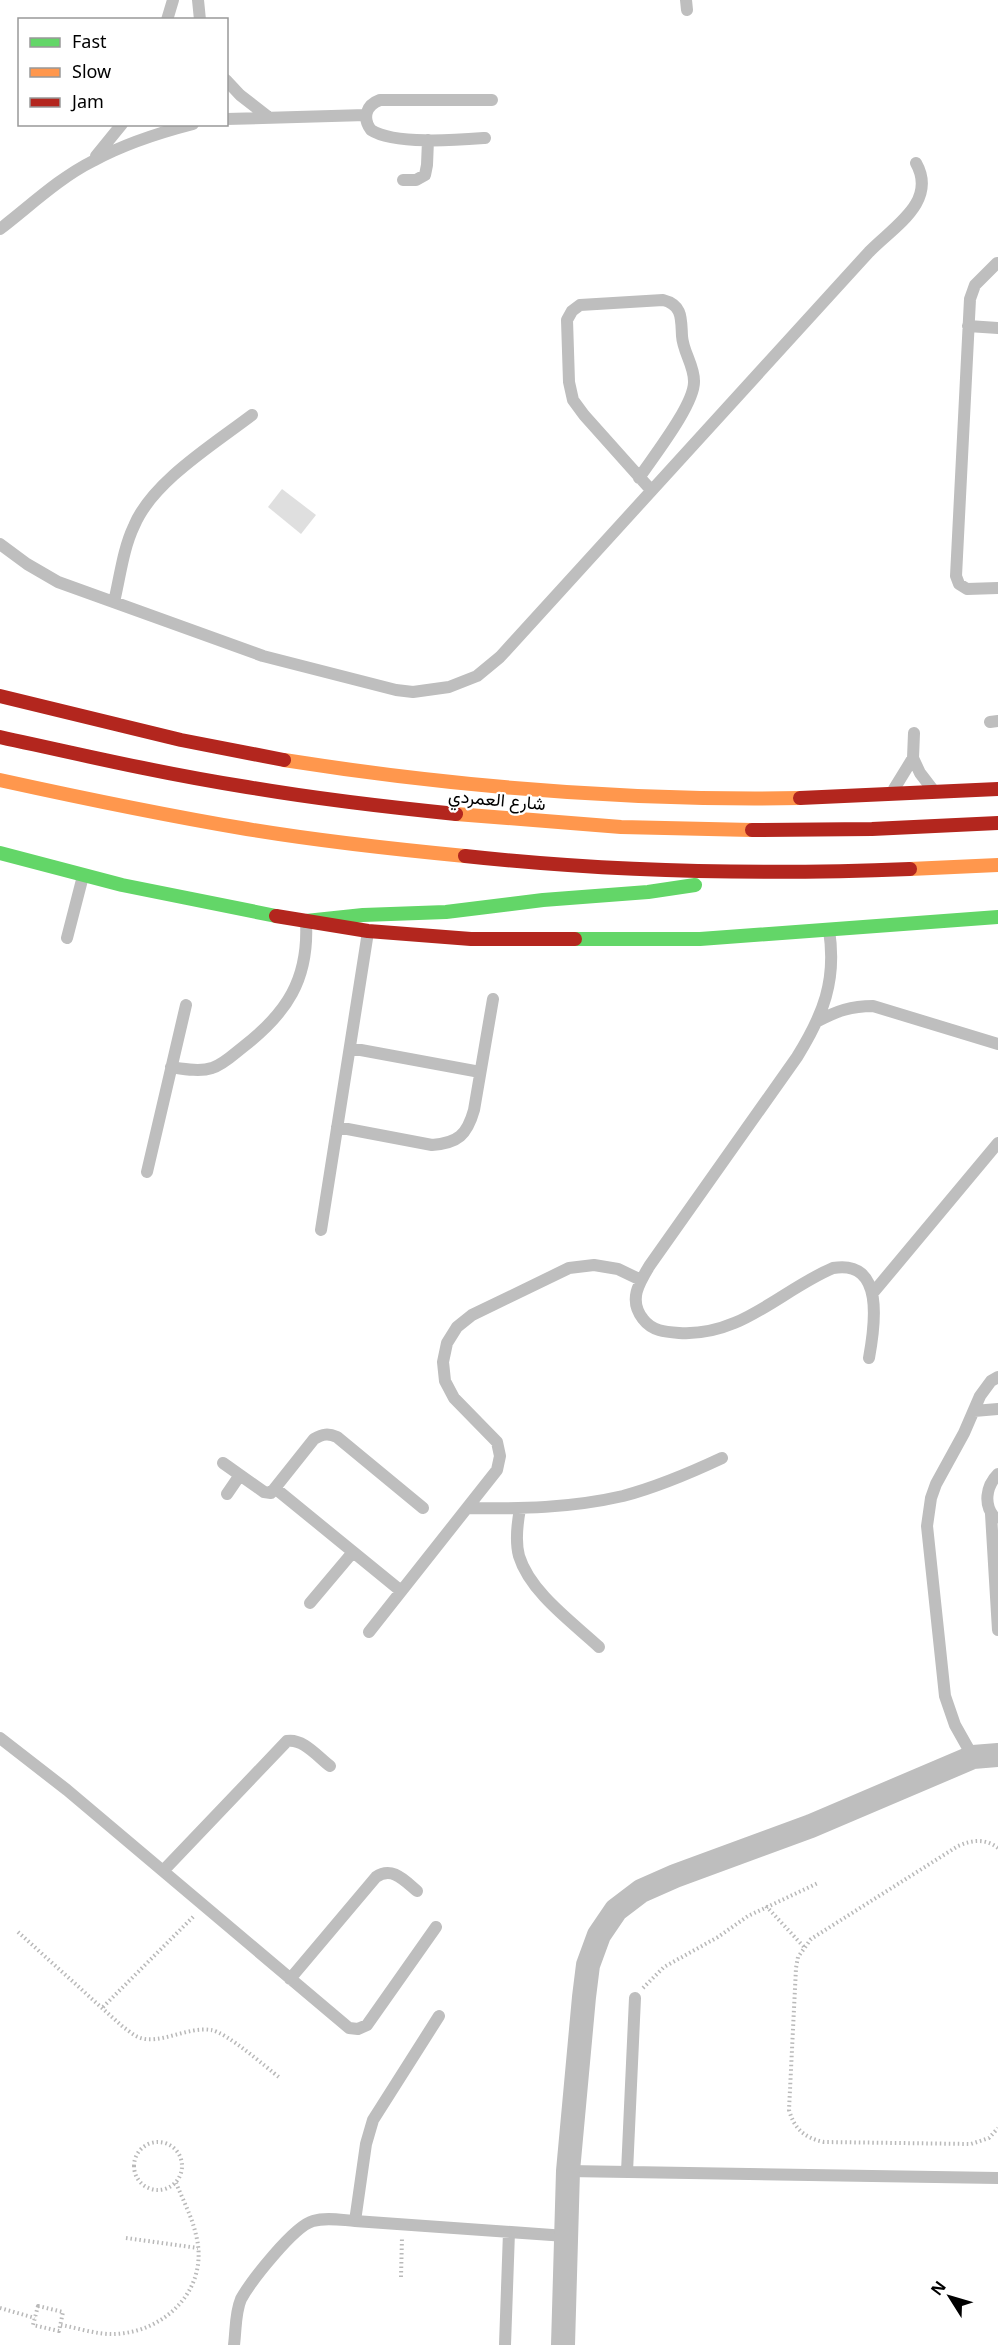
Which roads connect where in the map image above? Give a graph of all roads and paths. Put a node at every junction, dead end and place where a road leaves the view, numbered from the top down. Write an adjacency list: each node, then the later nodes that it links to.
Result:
1 (173, 0): 3 (lane)
2 (198, 0): 4 (lane)
3 (168, 18)
4 (200, 18)
5 (228, 82): 8 (lane)
6 (492, 100): 7 (lane)
7 (366, 115): 8 (lane); 13 (lane)
8 (267, 116): 9 (lane)
9 (228, 119)
10 (120, 126): 14 (lane)
11 (186, 126): 14 (lane)
12 (485, 138): 13 (lane)
13 (428, 140): 16 (lane)
14 (92, 161): 17 (lane)
15 (916, 162): 23 (lane)
16 (403, 180)
17 (0, 229)
18 (997, 263): 19 (lane)
19 (968, 326): 20 (lane); 25 (lane)
20 (998, 328)
21 (252, 415): 26 (lane)
22 (639, 478): 22 (lane); 23 (lane)
23 (651, 490): 26 (lane)
24 (0, 544): 26 (lane)
25 (998, 588)
26 (114, 602)
27 (0, 696): 34 (main road)
28 (914, 733): 30 (lane)
29 (0, 737): 35 (main road, شارع العمردي)
30 (913, 758): 33 (lane); 34 (lane)
31 (0, 780): 38 (main road)
32 (998, 789): 33 (main road)
33 (936, 793): 34 (main road)
34 (888, 795)
35 (998, 823)
36 (0, 853): 39 (main road)
37 (998, 865): 38 (main road)
38 (748, 872): 41 (main road)
39 (83, 876): 41 (main road); 44 (lane)
40 (998, 917): 42 (main road)
41 (306, 921): 43 (main road); 50 (lane)
42 (829, 929): 43 (main road); 47 (lane)
43 (368, 931): 49 (lane)
44 (67, 938)
45 (493, 999): 51 (lane)
46 (186, 1005): 50 (lane)
47 (818, 1021): 48 (lane); 56 (lane)
48 (998, 1044)
49 (350, 1048): 51 (lane); 52 (lane)
50 (171, 1068): 54 (lane)
51 (480, 1072): 52 (lane)
52 (337, 1127): 55 (lane)
53 (998, 1143): 57 (lane)
54 (147, 1172)
55 (321, 1230)
56 (641, 1280): 57 (lane); 69 (lane)
57 (872, 1294): 58 (lane)
58 (869, 1358)
59 (998, 1377): 61 (lane)
60 (998, 1409): 61 (lane)
61 (974, 1410): 80 (lane)
62 (722, 1458): 70 (lane)
63 (223, 1463): 65 (lane)
64 (998, 1474): 71 (lane)
65 (240, 1475): 66 (lane); 67 (lane)
66 (276, 1489): 68 (lane); 72 (lane)
67 (227, 1494)
68 (423, 1508)
69 (467, 1508): 70 (lane); 73 (lane)
70 (519, 1509): 77 (lane)
71 (994, 1518): 75 (lane)
72 (353, 1552): 73 (lane); 74 (lane)
73 (401, 1591): 76 (lane)
74 (310, 1603)
75 (998, 1630)
76 (369, 1632)
77 (599, 1647)
78 (0, 1737): 83 (lane)
79 (998, 1755): 80 (street)
80 (973, 1758): 97 (street)
81 (330, 1766): 83 (lane)
82 (998, 1848): 90 (path)
83 (163, 1871): 87 (lane)
84 (818, 1883): 86 (path)
85 (417, 1891): 91 (lane)
86 (766, 1905): 90 (path); 92 (path)
87 (204, 1906): 91 (lane); 93 (path)
88 (436, 1927): 91 (lane)
89 (18, 1932): 93 (path)
90 (804, 1947): 96 (path)
91 (290, 1979)
92 (636, 1998): 98 (lane)
93 (103, 2008): 95 (path)
94 (440, 2016): 101 (lane)
95 (280, 2078)
96 (998, 2128)
97 (568, 2171): 98 (lane); 104 (street)
98 (627, 2172): 99 (lane)
99 (998, 2178)
100 (176, 2183): 100 (path); 106 (path)
101 (355, 2221): 102 (lane); 111 (lane)
102 (403, 2224): 103 (lane); 107 (path)
103 (509, 2232): 104 (lane); 112 (lane)
104 (566, 2236): 113 (street)
105 (126, 2238): 106 (path)
106 (198, 2248): 110 (path)
107 (401, 2277)
108 (0, 2308): 109 (path)
109 (35, 2318): 110 (path); 110 (path)
110 (61, 2325)
111 (234, 2345)
112 (505, 2345)
113 (563, 2345)

